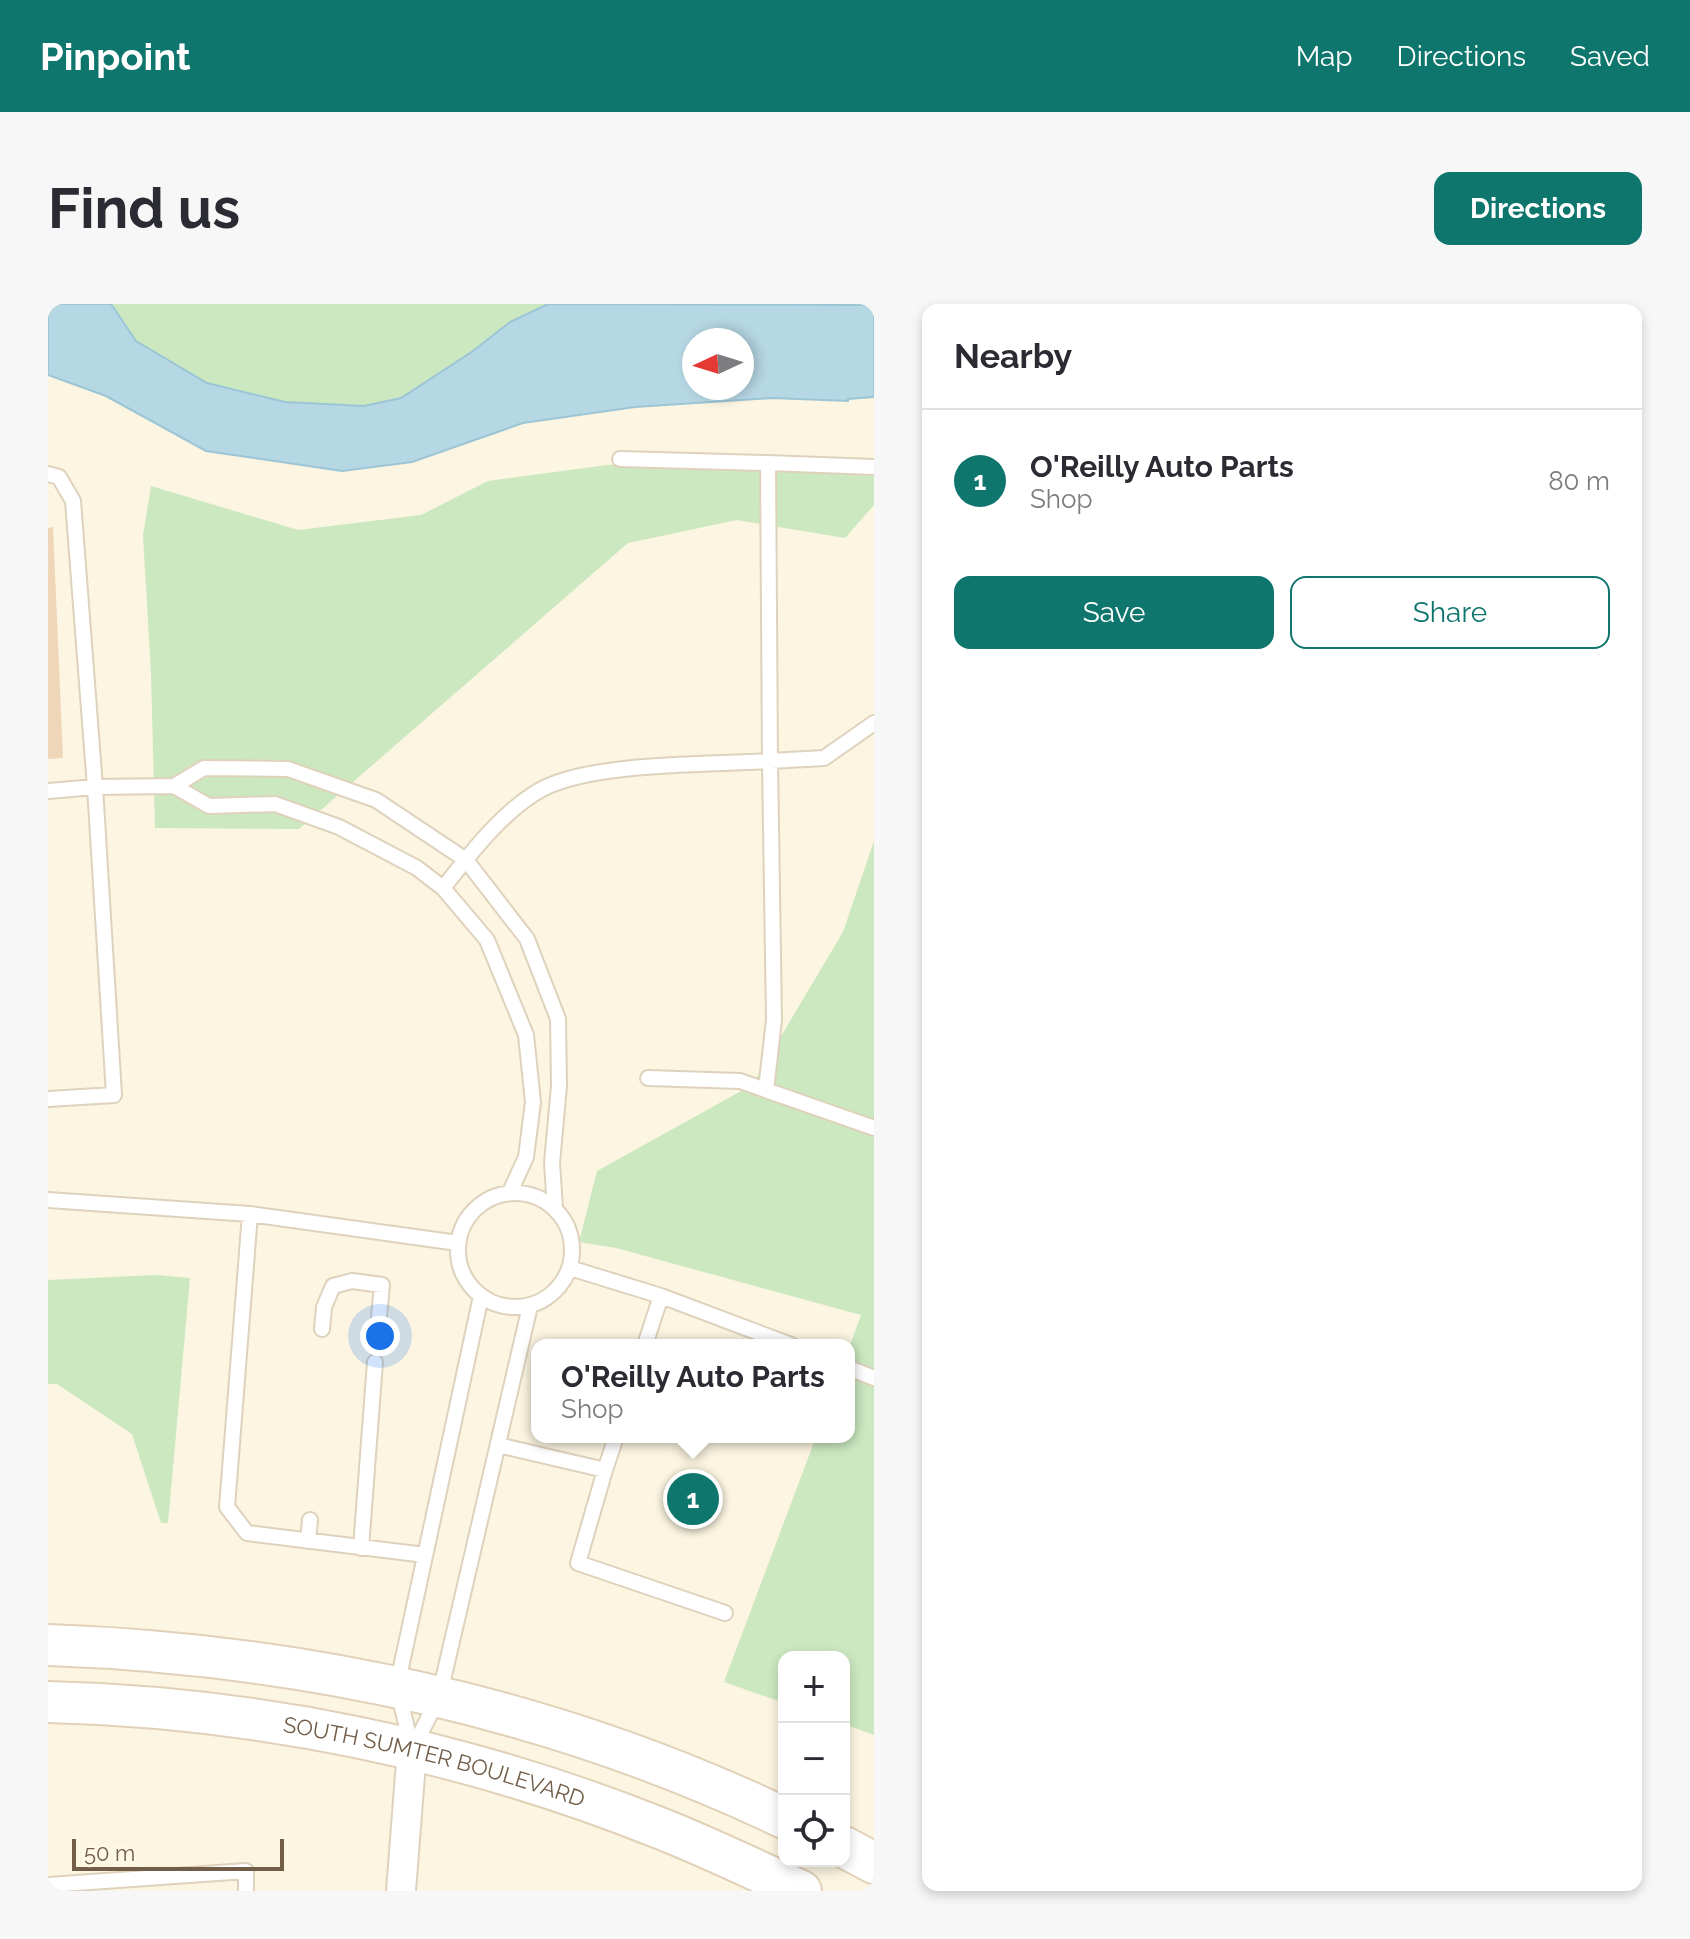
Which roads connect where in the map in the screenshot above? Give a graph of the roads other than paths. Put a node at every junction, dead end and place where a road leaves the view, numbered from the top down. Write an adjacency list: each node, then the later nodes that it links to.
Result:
1 (620, 459): 2 (lane)
2 (768, 463): 3 (lane); 6 (lane)
3 (874, 467)
4 (48, 474): 8 (lane)
5 (874, 723): 6 (lane)
6 (770, 761): 10 (lane); 13 (lane)
7 (174, 786): 8 (lane); 10 (lane); 11 (lane)
8 (95, 787): 9 (lane); 14 (lane)
9 (48, 791)
10 (466, 860): 11 (lane); 18 (lane)
11 (443, 888): 16 (lane)
12 (648, 1078): 13 (lane)
13 (766, 1090): 15 (lane)
14 (48, 1099)
15 (874, 1128)
16 (510, 1192): 18 (lane); 20 (lane)
17 (48, 1200): 19 (lane)
18 (555, 1208): 21 (lane)
19 (250, 1214): 20 (lane); 36 (lane)
20 (458, 1243): 22 (lane)
21 (570, 1268): 23 (lane); 24 (lane)
22 (481, 1296): 24 (lane); 38 (lane)
23 (661, 1296): 27 (lane); 28 (lane)
24 (530, 1306): 33 (lane)
25 (322, 1329): 26 (lane)
26 (377, 1338)
27 (647, 1339)
28 (775, 1339)
29 (375, 1362): 37 (lane)
30 (855, 1370): 31 (lane)
31 (874, 1378)
32 (614, 1443): 34 (lane)
33 (498, 1445): 34 (lane); 42 (lane)
34 (605, 1470): 39 (lane)
35 (310, 1520): 36 (lane)
36 (308, 1541): 37 (lane)
37 (361, 1548): 38 (lane)
38 (425, 1555): 41 (lane)
39 (725, 1613)
40 (48, 1645): 41 (main road)
41 (397, 1686): 42 (main road); 44 (lane)
42 (439, 1697): 44 (lane); 45 (main road)
43 (48, 1702): 44 (main road, SOUTH SUMTER BOULEVARD)
44 (412, 1749): 53 (street); 54 (main road, SOUTH SUMTER BOULEVARD)
45 (778, 1815)
46 (850, 1850): 47 (main road)
47 (874, 1863)
48 (175, 1874): 50 (lane); 51 (lane); 52 (lane)
49 (48, 1885): 50 (lane)
50 (112, 1885)
51 (177, 1891)
52 (246, 1891)
53 (401, 1891)
54 (801, 1891)

